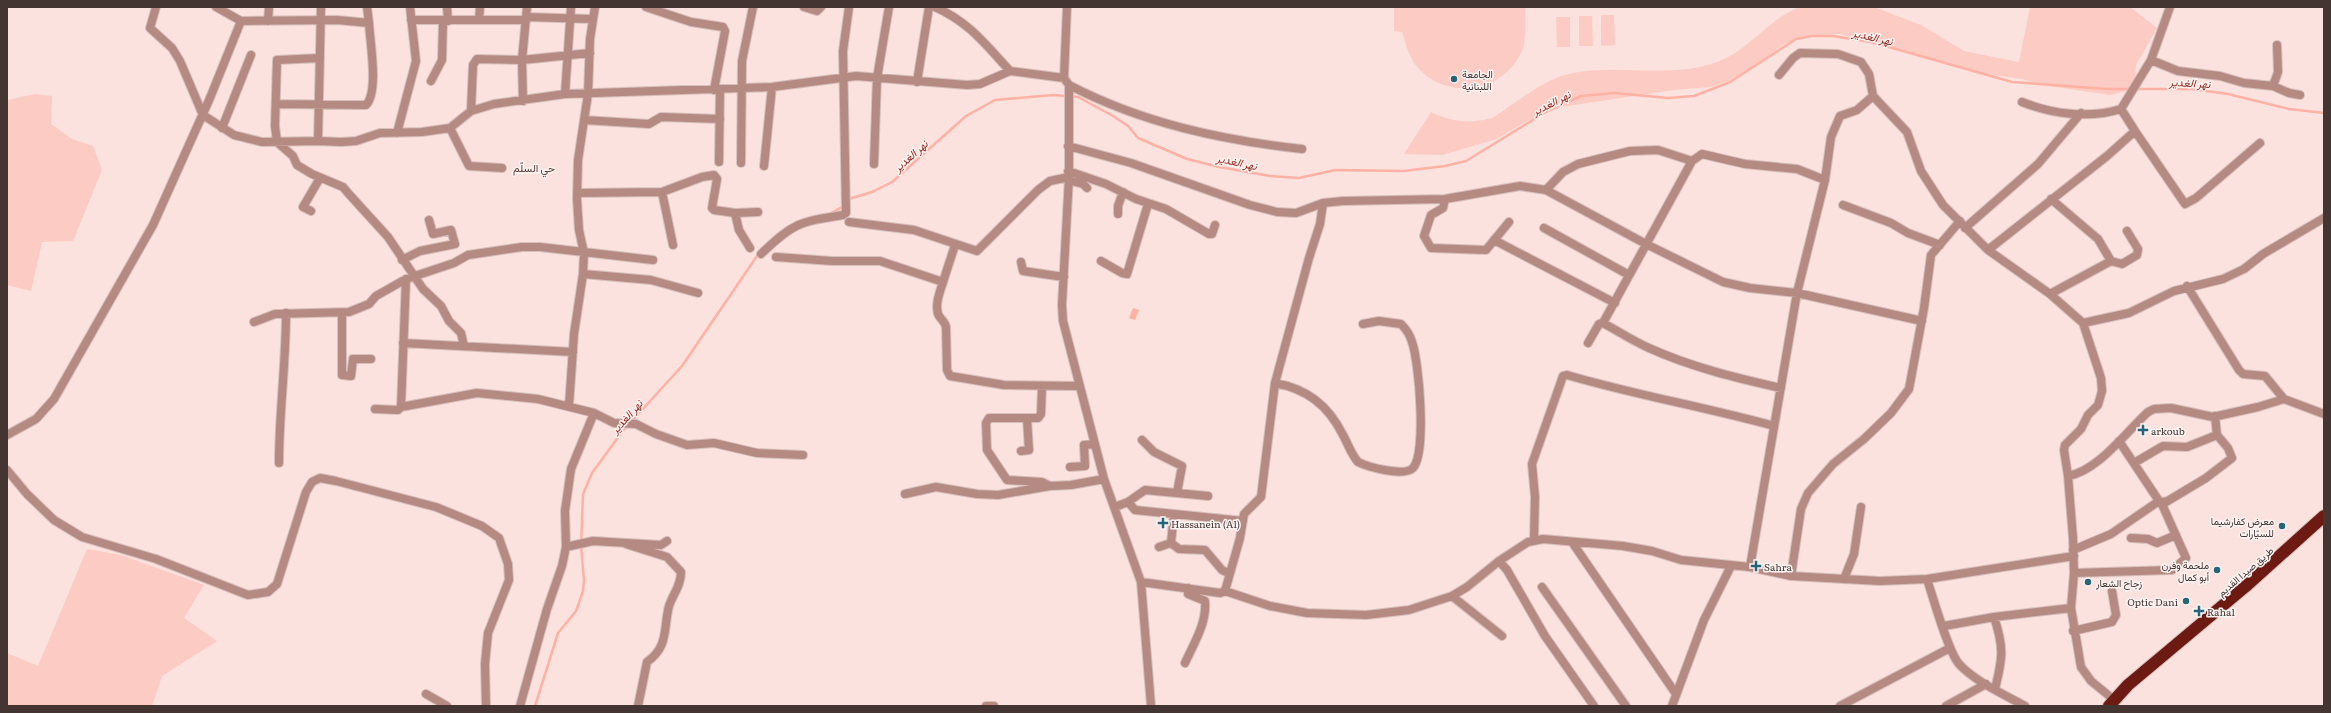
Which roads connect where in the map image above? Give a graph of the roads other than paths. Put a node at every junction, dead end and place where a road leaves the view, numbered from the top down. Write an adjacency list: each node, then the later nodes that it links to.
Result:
1 (156, 7): 61 (street)
2 (216, 7): 28 (street)
3 (270, 7): 29 (street)
4 (321, 7): 25 (street)
5 (367, 7): 31 (street)
6 (410, 7): 26 (street)
7 (447, 7): 30 (street)
8 (480, 7): 27 (street)
9 (527, 7): 23 (street)
10 (571, 7): 22 (street)
11 (595, 7): 24 (street)
12 (646, 7): 49 (street)
13 (754, 7): 48 (street)
14 (804, 7): 15 (street)
15 (821, 7)
16 (849, 7): 41 (street)
17 (889, 7): 42 (street)
18 (929, 7): 44 (street)
19 (935, 7): 39 (street)
20 (1067, 7): 45 (street)
21 (2170, 7): 38 (street)
22 (570, 18): 23 (street); 24 (street); 35 (street)
23 (526, 19): 27 (street); 37 (street)
24 (592, 19): 33 (street)
25 (321, 20): 29 (street); 31 (street); 36 (street)
26 (411, 20): 30 (street); 67 (street)
27 (479, 20): 30 (street)
28 (241, 21): 29 (street); 61 (street)
29 (268, 21)
30 (445, 21): 43 (street)
31 (369, 23): 57 (street)
32 (2277, 45): 46 (street)
33 (590, 53): 35 (street); 51 (street)
34 (251, 55): 64 (street)
35 (569, 55): 37 (street); 50 (street)
36 (320, 58): 56 (street); 57 (street)
37 (522, 60): 54 (street); 59 (street)
38 (2151, 60): 46 (street); 58 (street)
39 (1010, 71): 44 (street); 45 (street)
40 (1778, 75): 53 (street)
41 (843, 77): 42 (street); 47 (street); 112 (street)
42 (877, 78): 44 (street); 76 (street)
43 (431, 81)
44 (918, 82)
45 (1067, 84): 71 (street); 72 (street)
46 (2273, 86): 52 (street)
47 (772, 87): 48 (street); 77 (street)
48 (741, 89): 49 (street); 75 (street)
49 (717, 90): 51 (street); 62 (street)
50 (565, 94): 51 (street); 54 (street)
51 (588, 94): 63 (street)
52 (2300, 95)
53 (1873, 96): 81 (street); 101 (street)
54 (522, 101): 59 (street)
55 (2022, 102): 60 (street)
56 (276, 104): 57 (street); 69 (street)
57 (319, 104): 68 (street)
58 (2121, 109): 60 (street); 66 (street)
59 (471, 111): 65 (street)
60 (2082, 113): 101 (street)
61 (203, 115): 64 (street); 154 (street)
62 (720, 119): 63 (street); 74 (street)
63 (584, 120): 86 (street)
64 (222, 128): 69 (street)
65 (450, 128): 67 (street); 78 (street)
66 (2135, 131): 70 (street); 88 (street)
67 (397, 133): 68 (street)
68 (318, 140): 69 (street)
69 (277, 142): 80 (street)
70 (2260, 143)
71 (1068, 146): 79 (street); 89 (street)
72 (1302, 149)
73 (1692, 160): 81 (street); 83 (street); 105 (street)
74 (719, 162)
75 (741, 163)
76 (874, 164)
77 (764, 166)
78 (502, 168)
79 (1068, 176): 82 (street); 85 (street); 107 (street); 121 (street)
80 (320, 178): 92 (street); 114 (street)
81 (1826, 180): 126 (street)
82 (1087, 188)
83 (1546, 190): 87 (street); 105 (street)
84 (662, 192): 86 (street); 94 (street); 106 (street)
85 (1123, 192): 90 (street); 95 (street)
86 (577, 193): 111 (street)
87 (1446, 199): 89 (street); 104 (street)
88 (2051, 199): 110 (street); 118 (street)
89 (1324, 203): 141 (street)
90 (1148, 204): 100 (street); 116 (street)
91 (1843, 205): 108 (street)
92 (311, 212)
93 (758, 212): 94 (street)
94 (735, 213): 109 (street)
95 (1118, 214)
96 (2324, 218): 124 (street)
97 (429, 220): 114 (street)
98 (849, 222): 107 (street)
99 (1509, 222): 104 (street)
100 (1215, 224)
101 (1962, 224): 108 (street); 110 (street)
102 (1544, 228): 120 (street)
103 (2128, 231): 118 (street)
104 (1494, 240): 128 (street)
105 (1646, 244): 120 (street); 126 (street)
106 (673, 245)
107 (955, 245): 123 (street)
108 (1940, 245): 131 (street)
109 (750, 248)
110 (1988, 250): 127 (street)
111 (584, 253): 115 (street); 119 (street); 122 (street)
112 (761, 254)
113 (776, 257): 123 (street)
114 (402, 260): 122 (street)
115 (653, 260)
116 (1101, 261)
117 (1021, 262): 121 (street)
118 (2111, 262): 127 (street)
119 (583, 274): 125 (street); 139 (street)
120 (1629, 275): 128 (street)
121 (1064, 277): 142 (street)
122 (410, 278): 130 (street); 137 (street); 138 (street)
123 (943, 282): 143 (street)
124 (2187, 286): 134 (street); 145 (street)
125 (698, 293)
126 (1797, 293): 131 (street); 144 (street)
127 (2050, 294): 134 (street)
128 (1615, 303): 133 (street)
129 (286, 313): 130 (street); 132 (street); 161 (street)
130 (342, 313): 140 (street)
131 (1922, 321): 193 (street)
132 (254, 322)
133 (1603, 323): 136 (street); 144 (street)
134 (2083, 323): 165 (street)
135 (1363, 324): 141 (street)
136 (1588, 342)
137 (403, 343): 138 (street); 147 (street)
138 (464, 346): 139 (street)
139 (573, 352): 146 (street)
140 (371, 359)
141 (1275, 383): 177 (street)
142 (1080, 386): 143 (street); 158 (street)
143 (1042, 387): 152 (street)
144 (1781, 388): 153 (street)
145 (2284, 399): 150 (street); 151 (street)
146 (569, 406): 147 (street); 149 (street)
147 (401, 407): 148 (street)
148 (375, 409)
149 (594, 413): 160 (street); 185 (street)
150 (2324, 414)
151 (2215, 416): 155 (street); 157 (street)
152 (1027, 419): 159 (street); 167 (street)
153 (1774, 426): 180 (street); 190 (street)
154 (7, 435)
155 (2217, 435): 162 (street); 172 (street)
156 (1142, 440): 168 (street)
157 (2119, 441): 162 (street); 165 (street)
158 (1095, 444): 163 (street); 166 (street)
159 (1022, 451)
160 (803, 455)
161 (279, 463)
162 (2134, 463): 172 (street)
163 (1070, 467)
164 (7, 470): 215 (street)
165 (2068, 476): 187 (street)
166 (1104, 478): 167 (street); 173 (street)
167 (1050, 486): 169 (street)
168 (1177, 493): 170 (street); 171 (street)
169 (905, 494)
170 (1208, 496)
171 (1128, 502): 173 (street); 175 (street)
172 (2160, 502): 178 (street); 187 (street)
173 (1115, 507): 196 (street)
174 (1861, 508): 194 (street)
175 (1174, 514): 177 (street); 183 (street)
176 (2324, 516): 213 (highway, طريق صيدا القديم)
177 (1243, 521): 191 (street)
178 (2176, 535): 179 (street); 192 (street)
179 (2132, 538)
180 (1534, 540): 182 (street); 188 (street)
181 (667, 541): 184 (street)
182 (1572, 542): 189 (street); 212 (street)
183 (1171, 543): 186 (street); 191 (street)
184 (626, 544): 185 (street); 217 (street)
185 (566, 547): 216 (street)
186 (1159, 547)
187 (2074, 553): 192 (street); 195 (street)
188 (1499, 561): 201 (street); 221 (street)
189 (1731, 566): 190 (street); 212 (street)
190 (1750, 567): 193 (street)
191 (1228, 573): 199 (street)
192 (2074, 573): 202 (street)
193 (1791, 576): 194 (street)
194 (1844, 579): 195 (street)
195 (1927, 579): 204 (street)
196 (1141, 582): 198 (street); 220 (street)
197 (1542, 587): 222 (street)
198 (1188, 588): 199 (street); 208 (street)
199 (1225, 591): 201 (street)
200 (2112, 591): 205 (street)
201 (1452, 596): 206 (street)
202 (2071, 608): 203 (street); 205 (street)
203 (1994, 617): 204 (street); 210 (street)
204 (1944, 626): 207 (street)
205 (2073, 631): 213 (street)
206 (1502, 636)
207 (1950, 648): 209 (street); 224 (street)
208 (1185, 663)
209 (1986, 684): 210 (street); 225 (street)
210 (1995, 689): 226 (street)
211 (426, 694): 214 (street)
212 (1676, 694): 223 (street)
213 (2111, 703)
214 (447, 706)
215 (486, 706)
216 (520, 706)
217 (638, 706)
218 (986, 706): 219 (street)
219 (994, 706)
220 (1151, 706)
221 (1594, 706)
222 (1626, 706)
223 (1672, 706)
224 (1840, 706)
225 (1946, 706)
226 (2026, 706)

